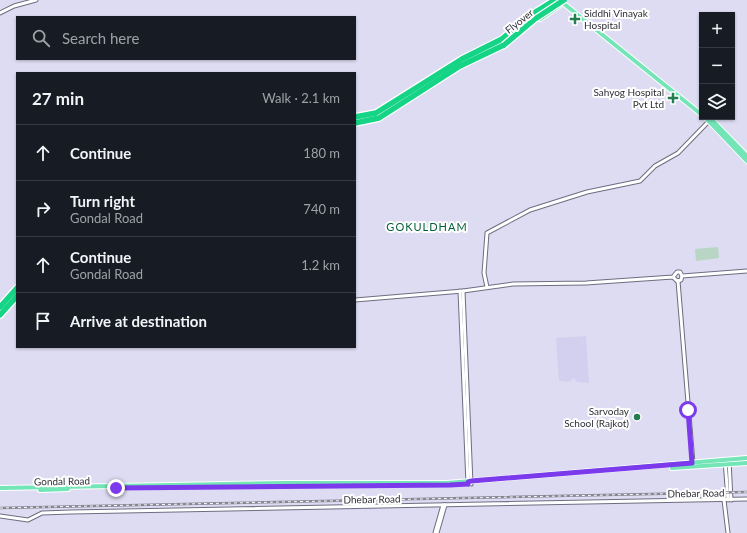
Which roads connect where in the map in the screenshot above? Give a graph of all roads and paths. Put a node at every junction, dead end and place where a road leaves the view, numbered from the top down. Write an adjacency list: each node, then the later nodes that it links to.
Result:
1 (36, 0): 4 (street)
2 (555, 0): 3 (main road); 5 (highway, Flyover); 6 (main road)
3 (564, 1): 5 (highway, Flyover, bridge); 6 (main road); 10 (main road); 11 (main road)
4 (0, 13)
5 (503, 42): 6 (highway, Flyover)
6 (483, 52): 7 (highway, Flyover)
7 (404, 98): 8 (highway); 9 (highway)
8 (397, 100): 9 (highway); 12 (highway)
9 (397, 106): 16 (highway)
10 (699, 109)
11 (699, 113)
12 (356, 118)
13 (709, 120): 23 (street)
14 (711, 120): 17 (main road)
15 (711, 120): 18 (main road)
16 (356, 123)
17 (747, 156)
18 (747, 161)
19 (747, 271): 20 (street)
20 (682, 276): 21 (street); 22 (street)
21 (673, 278): 22 (street); 23 (street)
22 (678, 281): 33 (street)
23 (487, 287): 25 (street)
24 (16, 289): 28 (highway)
25 (462, 291): 27 (street); 34 (street)
26 (16, 298): 29 (highway)
27 (356, 300)
28 (0, 307)
29 (0, 316)
30 (747, 458): 31 (main road, Gondal Road)
31 (727, 462): 32 (main road, Gondal Road); 33 (main road, Gondal Road); 38 (street)
32 (747, 463)
33 (693, 465): 34 (main road, Gondal Road)
34 (469, 483): 35 (main road, Gondal Road); 35 (main road, Gondal Road)
35 (0, 489)
36 (747, 499): 38 (street, Dhebar Road)
37 (724, 500): 38 (street, Dhebar Road); 39 (street, Dhebar Road); 42 (street)
38 (729, 500)
39 (444, 505): 40 (street, Dhebar Road); 41 (street)
40 (0, 516)
41 (436, 533)
42 (728, 533)

